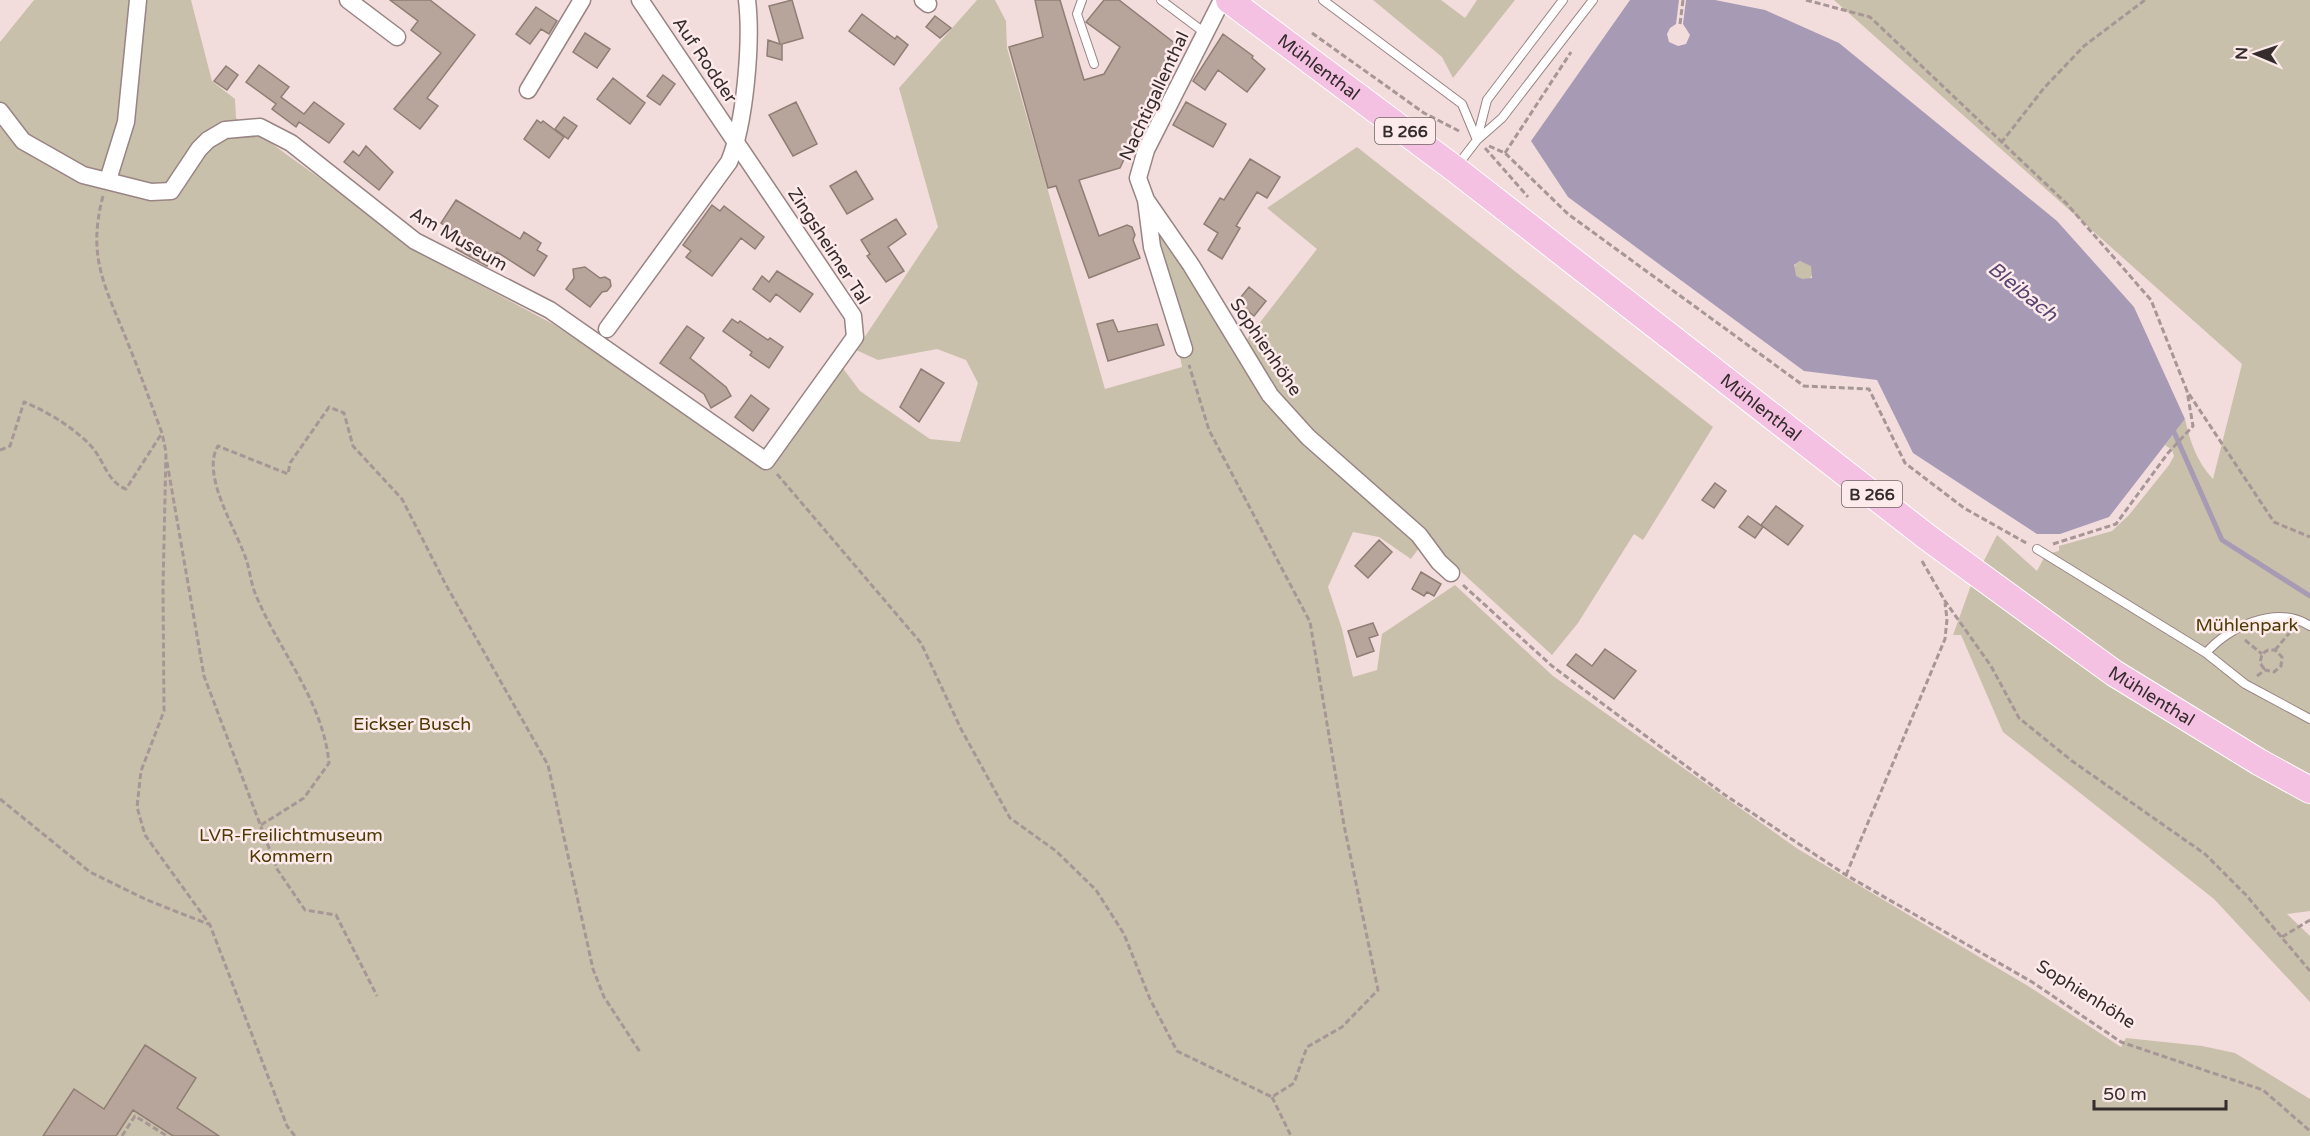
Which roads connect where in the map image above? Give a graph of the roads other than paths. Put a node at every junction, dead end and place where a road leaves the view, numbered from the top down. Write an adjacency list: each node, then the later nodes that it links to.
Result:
1 (138, 0): 21 (street)
2 (348, 0): 14 (street)
3 (582, 0): 16 (street)
4 (640, 0): 19 (street, Auf Rodder)
5 (747, 0): 19 (street)
6 (1082, 0): 15 (lane)
7 (1161, 0): 13 (lane)
8 (1222, 0): 13 (street, Nachtigallenthal)
9 (1229, 0): 20 (main road, Mühlenthal / B 266)
10 (1323, 0): 18 (lane)
11 (1563, 0): 18 (lane)
12 (1593, 0): 18 (lane)
13 (1205, 33): 22 (street, Nachtigallenthal)
14 (397, 37)
15 (1094, 64)
16 (528, 90)
17 (0, 111): 21 (street)
18 (1477, 140): 20 (lane)
19 (737, 142): 23 (street); 25 (street, Zingsheimer Tal)
20 (1455, 169): 31 (main road, Mühlenthal / B 266)
21 (108, 180): 25 (street, Am Museum)
22 (1146, 200): 24 (street, Nachtigallenthal); 27 (street, Sophienhöhe)
23 (607, 329)
24 (1184, 349)
25 (766, 461)
26 (2037, 549): 29 (lane)
27 (1451, 573)
28 (2310, 626): 29 (lane)
29 (2206, 653): 30 (lane)
30 (2310, 719)
31 (2310, 790)

